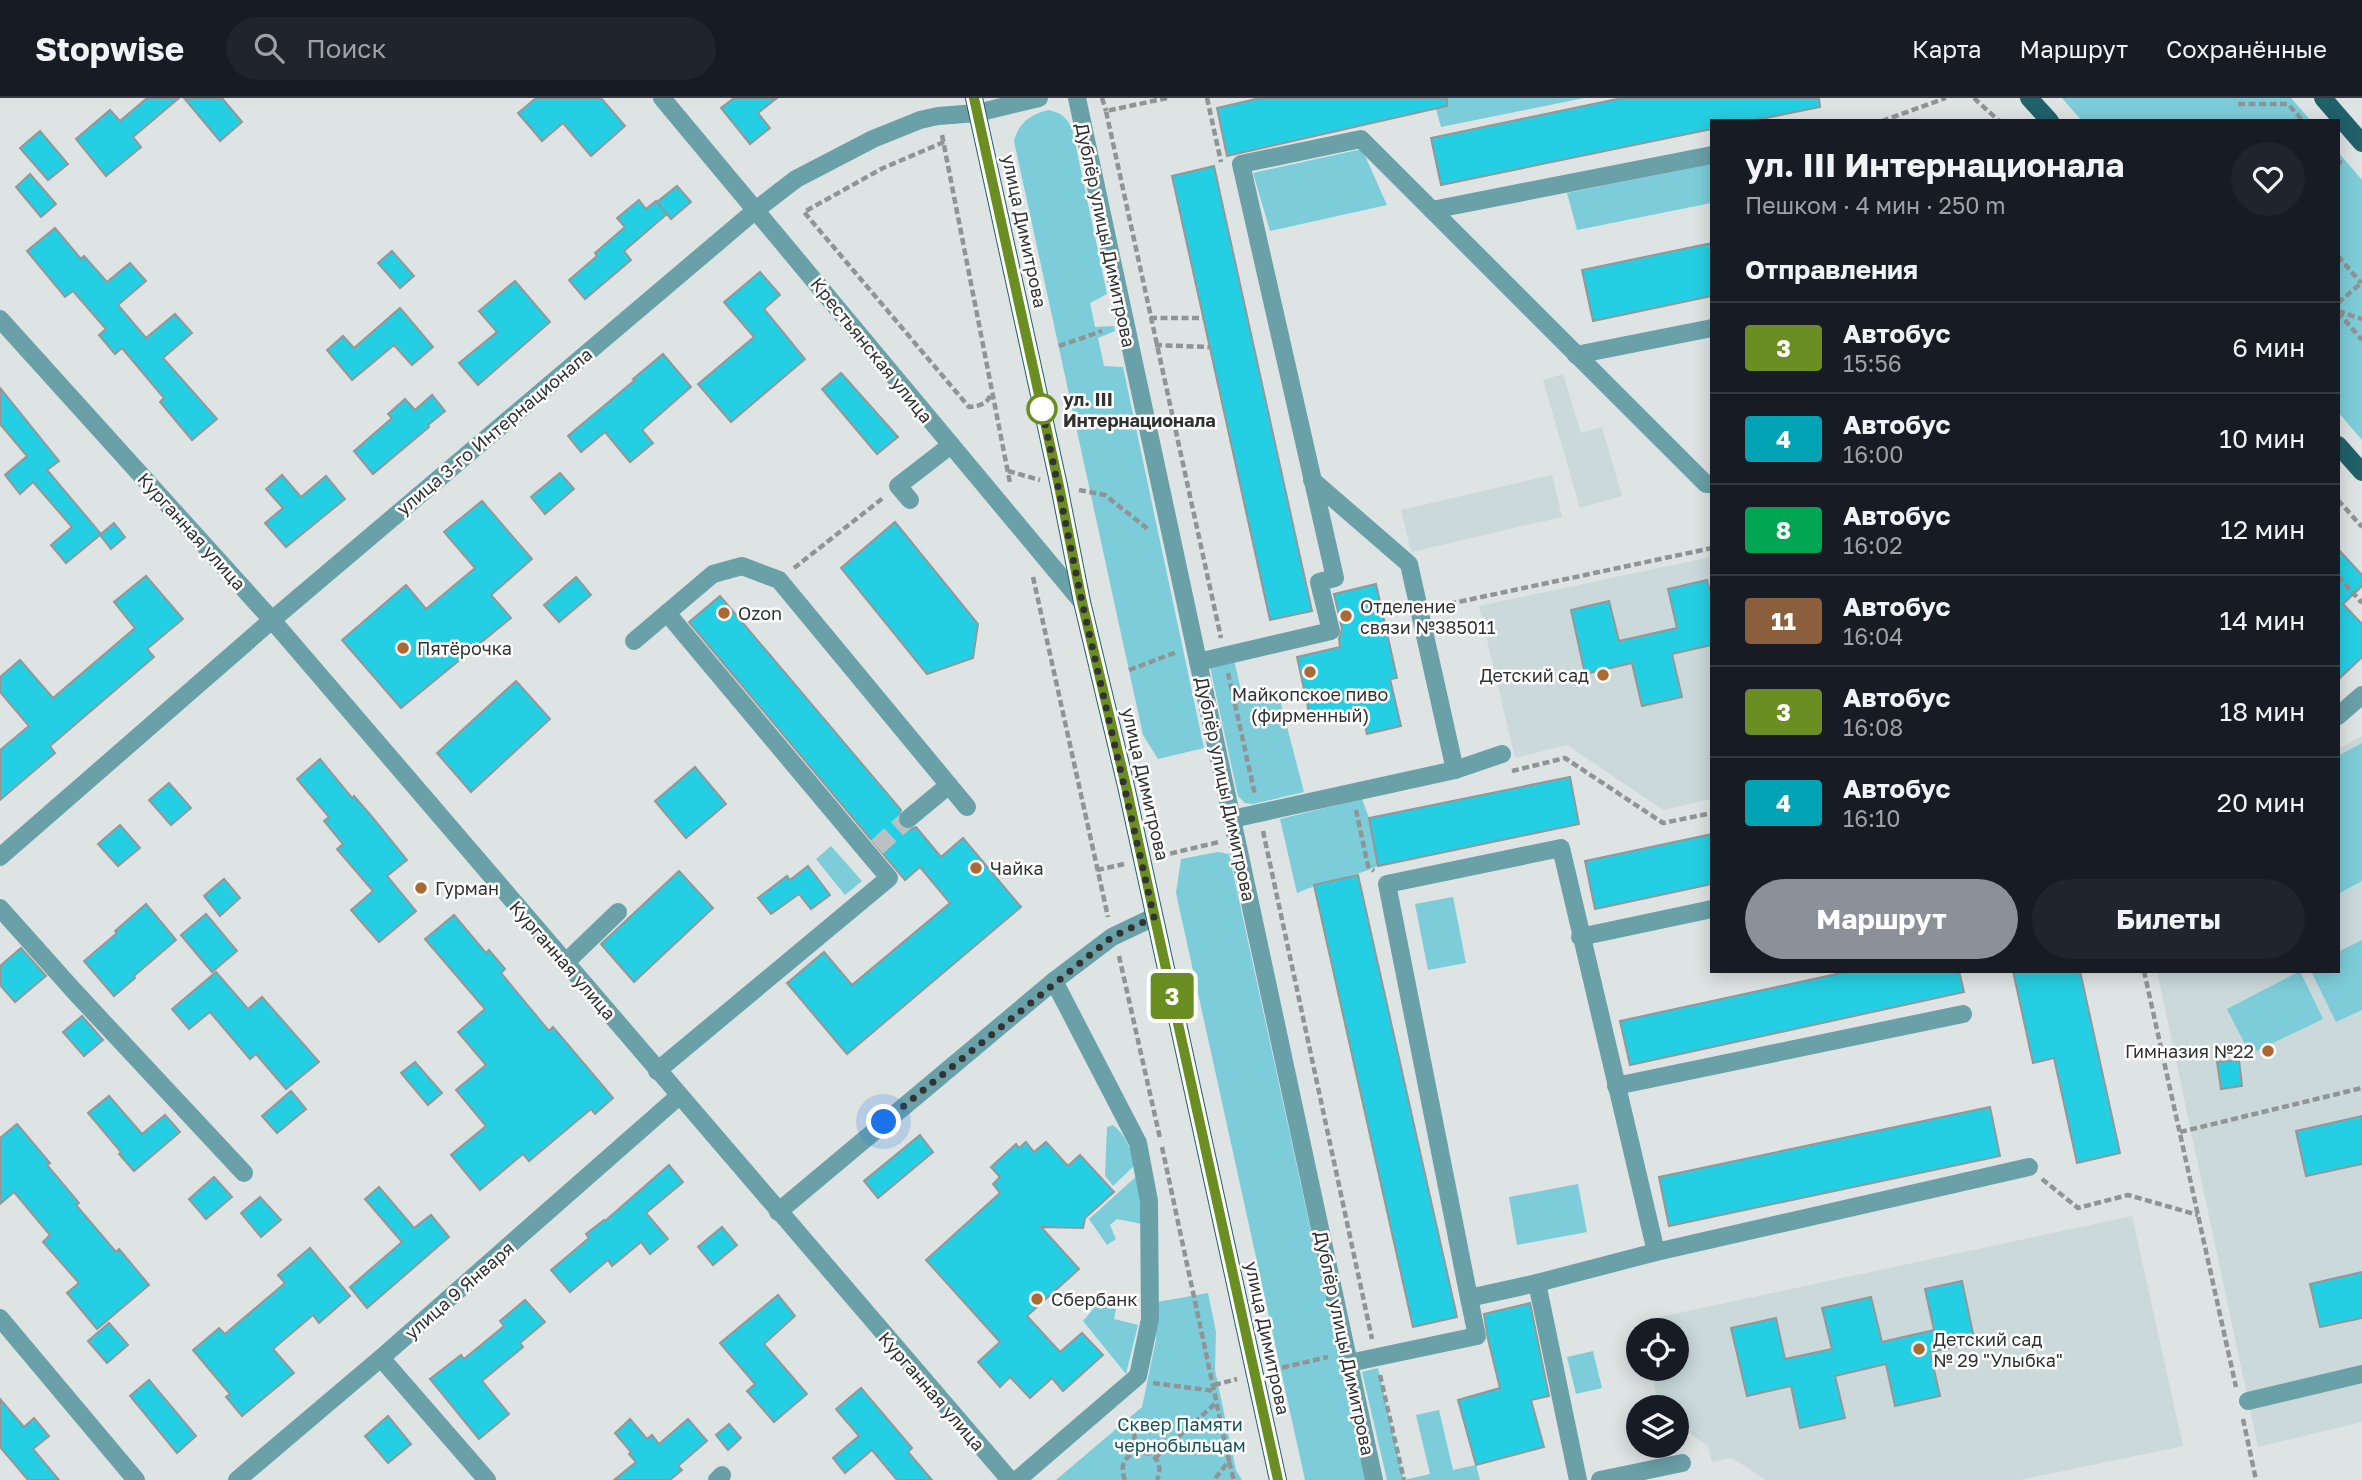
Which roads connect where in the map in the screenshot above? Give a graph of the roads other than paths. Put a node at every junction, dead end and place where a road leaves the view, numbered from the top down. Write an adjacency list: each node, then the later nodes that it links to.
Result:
1 (662, 98): 10 (street, Крестьянская улица)
2 (1039, 98): 6 (street, улица 3-го Интернационала)
3 (1077, 98): 25 (street, Дублёр улицы Димитрова)
4 (2029, 98): 7 (main road)
5 (2323, 98): 8 (main road)
6 (976, 105): 10 (street, улица 3-го Интернационала); 21 (main road, улица Димитрова)
7 (2048, 119)
8 (2362, 143)
9 (1710, 155): 11 (street)
10 (757, 209): 15 (street, Крестьянская улица); 23 (street, улица 3-го Интернационала)
11 (1432, 210): 14 (street); 18 (street)
12 (0, 319): 23 (street, Курганная улица)
13 (1710, 328): 14 (street)
14 (1576, 355): 19 (street)
15 (951, 445): 20 (street); 21 (street, Крестьянская улица)
16 (2340, 446): 17 (main road)
17 (2362, 472)
18 (1312, 480): 25 (street); 29 (street)
19 (1710, 484)
20 (909, 500)
21 (1082, 602): 38 (main road, улица Димитрова)
22 (667, 613): 24 (street); 30 (street); 43 (street)
23 (272, 620): 34 (street, улица 3-го Интернационала); 40 (street, Курганная улица)
24 (634, 641)
25 (1198, 662): 33 (street, Дублёр улицы Димитрова)
26 (2362, 695): 27 (street)
27 (2340, 714)
28 (1495, 756): 29 (street)
29 (1455, 770): 33 (street)
30 (949, 785): 31 (street); 32 (street)
31 (967, 807)
32 (908, 819)
33 (1232, 819): 54 (street, Дублёр улицы Димитрова)
34 (0, 858)
35 (0, 908): 47 (street)
36 (1710, 909): 39 (street)
37 (618, 912): 40 (street)
38 (1154, 917): 41 (street); 63 (main road, улица Димитрова)
39 (1580, 937): 44 (street); 51 (street)
40 (565, 963): 43 (street, Курганная улица)
41 (1054, 981): 48 (street); 62 (street)
42 (1963, 1014): 44 (street)
43 (657, 1071): 45 (street, Курганная улица)
44 (1616, 1086): 49 (street)
45 (679, 1097): 48 (street, Курганная улица); 53 (street, улица 9 Января)
46 (2029, 1167): 49 (street)
47 (244, 1173)
48 (778, 1212): 61 (street, Курганная улица)
49 (1656, 1252): 50 (street)
50 (1537, 1283): 51 (street); 65 (street)
51 (1469, 1298): 54 (street)
52 (0, 1318): 58 (street)
53 (382, 1358): 59 (street, улица 9 Января); 60 (street)
54 (1348, 1358): 64 (street, Дублёр улицы Димитрова)
55 (2362, 1374): 56 (street)
56 (2245, 1408)
57 (1682, 1463): 66 (street)
58 (136, 1480)
59 (237, 1480)
60 (487, 1480)
61 (1010, 1480)
62 (1017, 1480)
63 (1278, 1480)
64 (1374, 1480)
65 (1578, 1480)
66 (1601, 1480)

